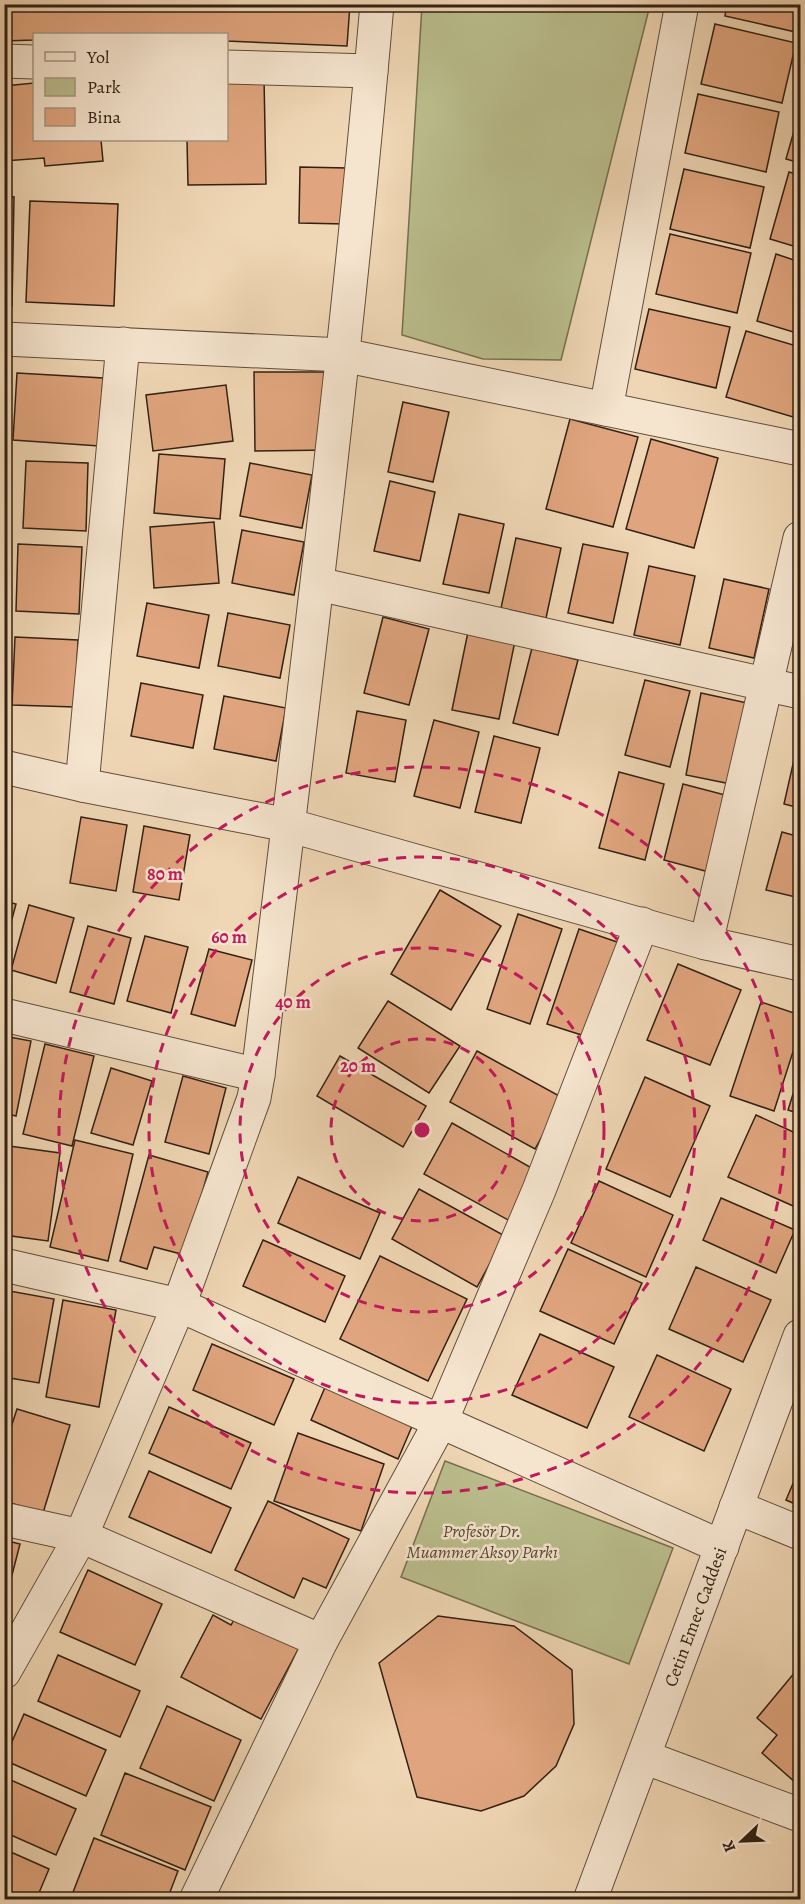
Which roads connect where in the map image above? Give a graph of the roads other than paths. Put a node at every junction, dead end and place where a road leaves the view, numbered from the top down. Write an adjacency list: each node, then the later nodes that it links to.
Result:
1 (376, 4): 6 (street)
2 (682, 4): 10 (street)
3 (4, 61): 4 (street)
4 (33, 62)
5 (228, 67): 6 (street)
6 (371, 71): 9 (street)
7 (4, 339): 8 (street)
8 (123, 344): 9 (street); 17 (street)
9 (343, 355): 10 (street); 13 (street)
10 (606, 409): 11 (street)
11 (801, 449)
12 (801, 538): 14 (street)
13 (318, 584): 14 (street); 18 (street)
14 (766, 684): 15 (street); 20 (street)
15 (801, 692)
16 (4, 767): 17 (street)
17 (82, 785): 18 (street)
18 (288, 825): 19 (street); 23 (street)
19 (642, 924): 20 (street); 27 (street)
20 (706, 943): 21 (street)
21 (801, 964)
22 (4, 1015): 23 (street)
23 (258, 1075): 25 (street)
24 (4, 1265): 25 (street)
25 (179, 1305): 27 (street); 31 (street)
26 (801, 1336): 28 (street, Cetin Emec Caddesi)
27 (441, 1420): 32 (street); 33 (street)
28 (736, 1507): 30 (street); 32 (street, Cetin Emec Caddesi)
29 (4, 1519): 31 (street)
30 (801, 1533)
31 (81, 1536): 33 (street); 34 (street)
32 (722, 1546): 35 (street, Cetin Emec Caddesi)
33 (321, 1641): 37 (street)
34 (4, 1672)
35 (644, 1757): 36 (street); 38 (street, Cetin Emec Caddesi)
36 (801, 1815)
37 (196, 1899)
38 (590, 1899)

